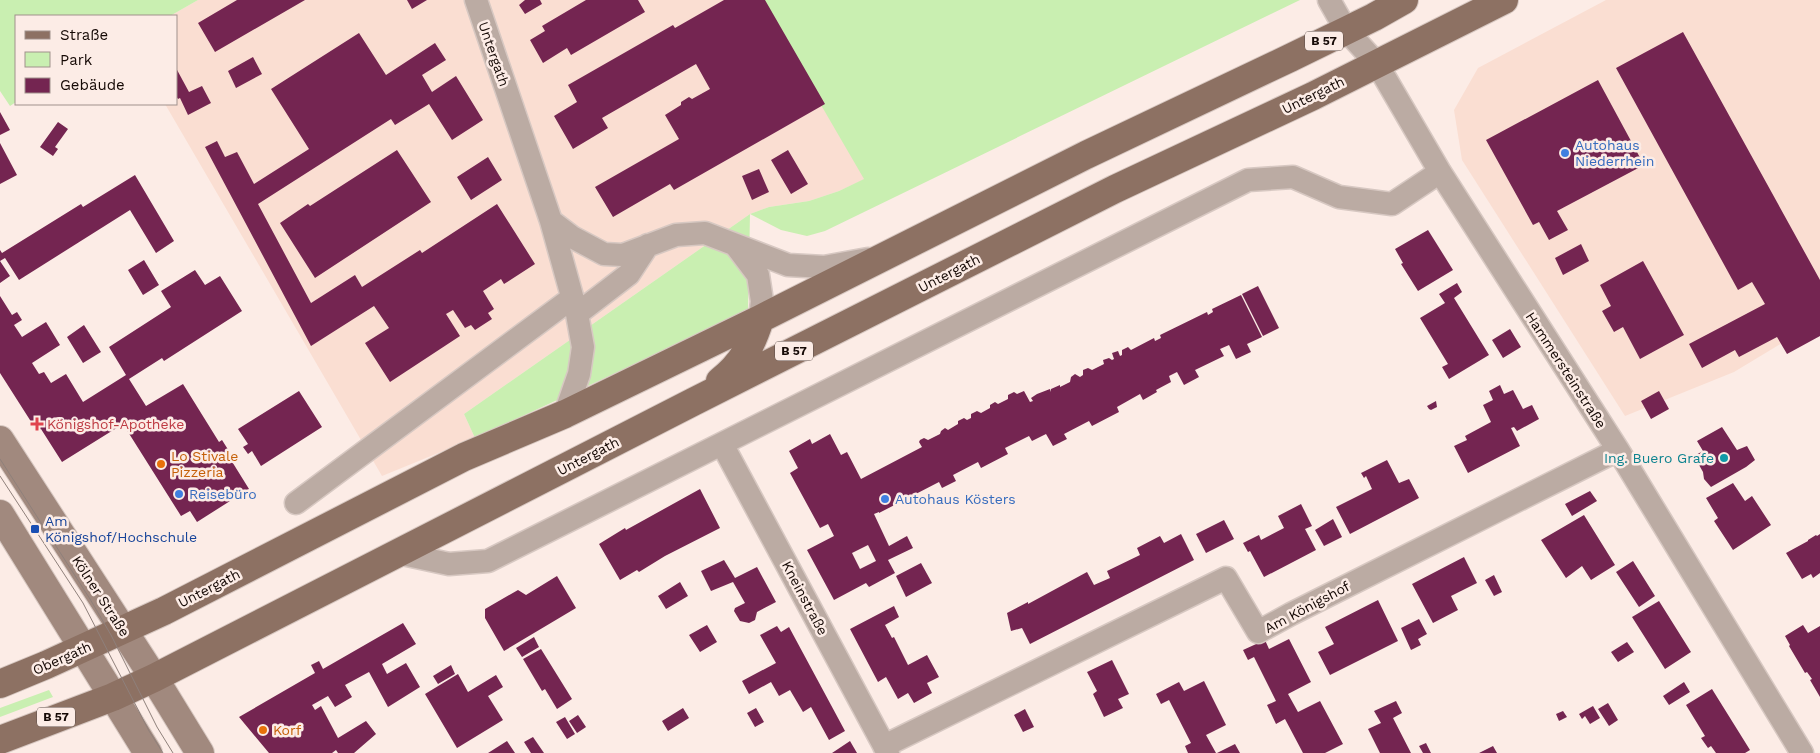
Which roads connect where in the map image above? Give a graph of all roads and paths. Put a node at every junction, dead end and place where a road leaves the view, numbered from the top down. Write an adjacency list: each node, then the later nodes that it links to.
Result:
1 (476, 0): 8 (street, Untergath)
2 (1329, 0): 5 (street, Hammersteinstraße)
3 (1404, 0): 5 (main road, Untergath / B 57)
4 (1504, 0): 6 (main road, Untergath / B 57)
5 (1346, 30): 6 (street, Hammersteinstraße); 11 (main road, Untergath / B 57)
6 (1377, 64): 7 (street, Hammersteinstraße); 14 (main road, Untergath / B 57)
7 (1440, 172): 17 (street); 18 (street, Hammersteinstraße)
8 (551, 221): 9 (street, Untergath); 12 (street, Untergath)
9 (648, 245): 10 (street, Untergath); 12 (street)
10 (736, 246): 11 (street, Untergath); 13 (street, Untergath)
11 (886, 256): 13 (main road, Untergath / B 57)
12 (574, 306): 15 (street, Untergath); 19 (street)
13 (760, 319): 14 (main road, B 57); 15 (main road, Untergath / B 57)
14 (693, 402): 21 (main road, Untergath / B 57)
15 (565, 414): 22 (main road, Untergath / B 57)
16 (0, 440): 22 (main road, Kölner Straße)
17 (722, 444): 21 (street); 28 (street, Kneinstraße)
18 (1618, 450): 28 (street, Am Königshof); 31 (street, Hammersteinstraße)
19 (296, 502)
20 (0, 514): 23 (main road)
21 (398, 553): 24 (main road, Untergath / B 57)
22 (123, 630): 23 (main road, Obergath / B 57); 24 (main road, Kölner Straße)
23 (84, 648): 25 (main road, Obergath / B 57); 26 (main road)
24 (154, 678): 26 (main road, B 57); 30 (main road, Kölner Straße)
25 (0, 684)
26 (113, 697): 27 (main road, B 57); 29 (main road)
27 (0, 740)
28 (886, 749)
29 (148, 753)
30 (200, 753)
31 (1802, 753)

